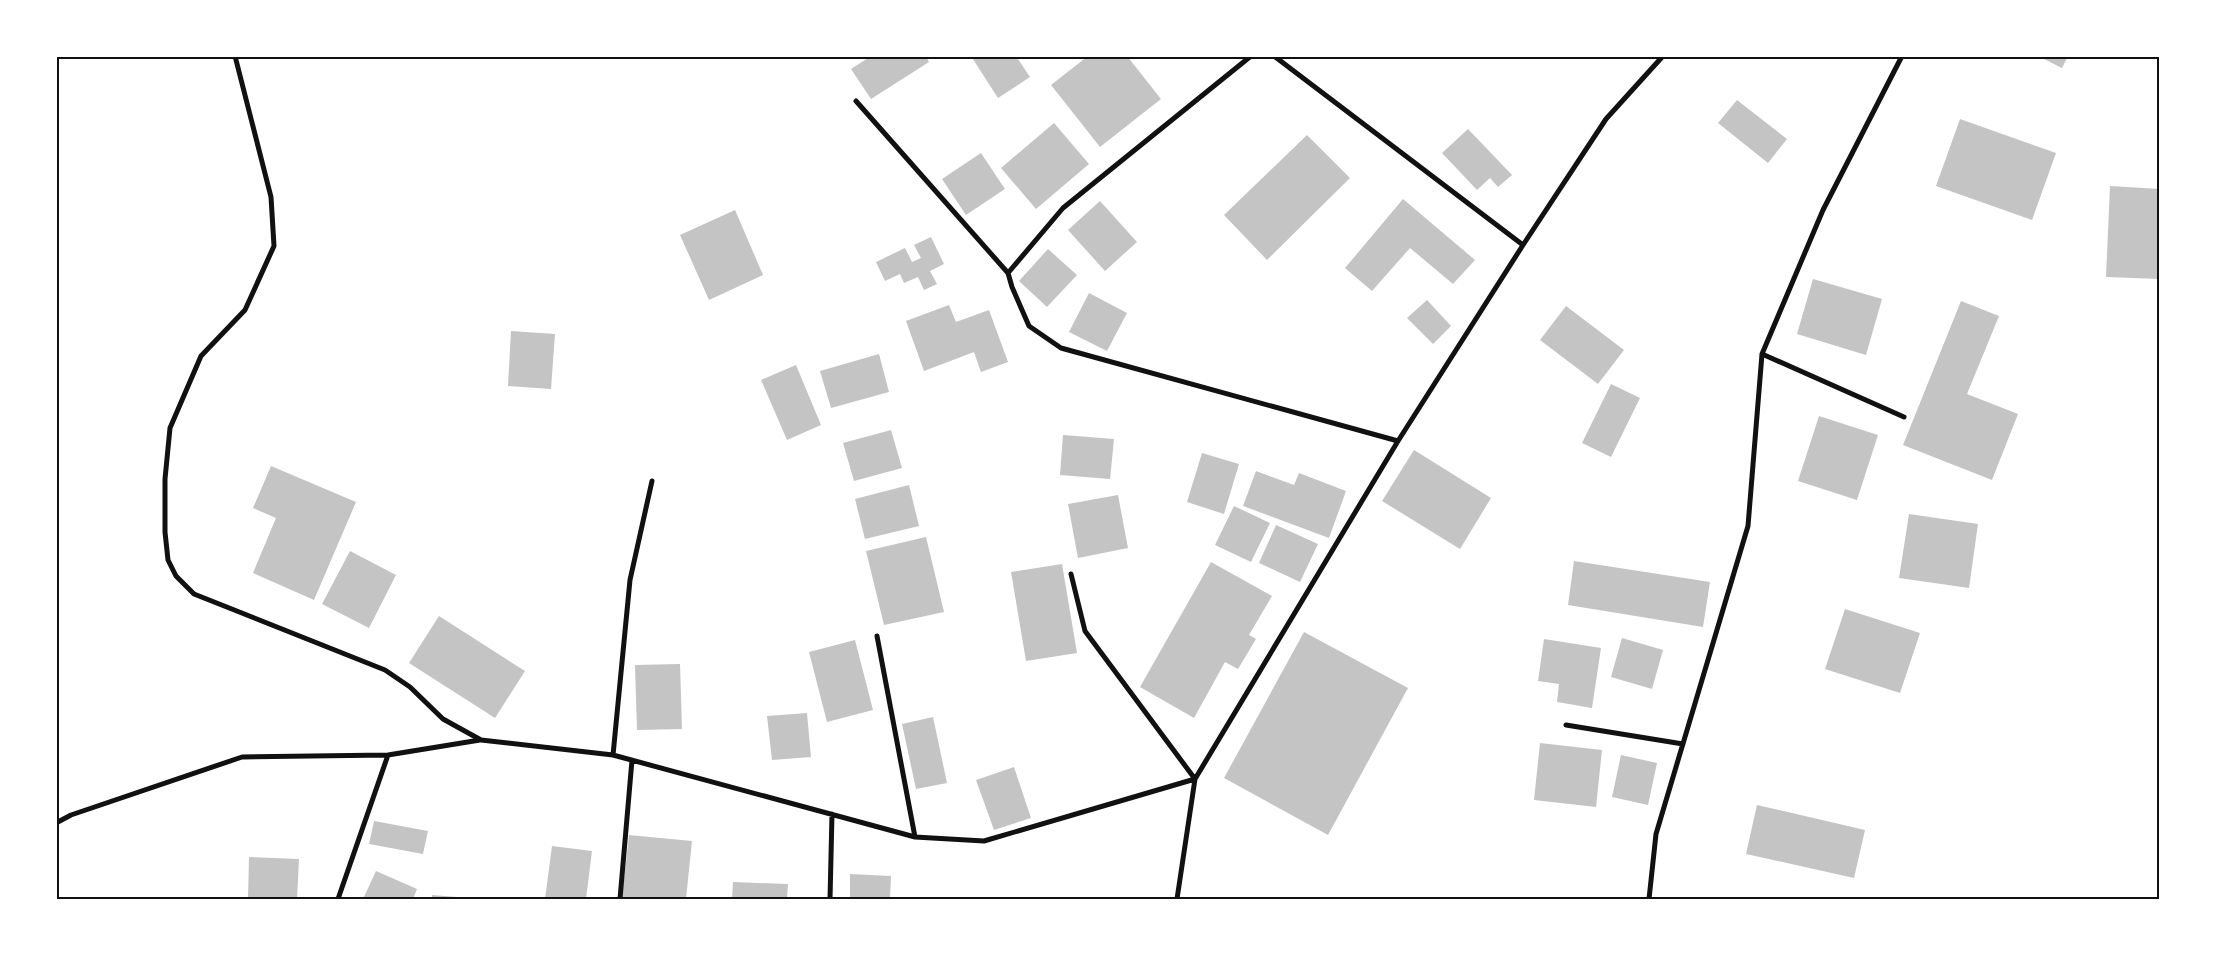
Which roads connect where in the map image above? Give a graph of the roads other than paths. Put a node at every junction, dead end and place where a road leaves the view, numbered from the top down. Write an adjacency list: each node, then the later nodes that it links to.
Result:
1 (235, 56): 16 (street)
2 (1251, 56): 8 (street)
3 (1274, 56): 7 (street)
4 (1663, 56): 7 (street)
5 (1902, 56): 9 (street)
6 (856, 101): 8 (street)
7 (1523, 245): 11 (street)
8 (1008, 273): 11 (street)
9 (1762, 354): 10 (street); 17 (street)
10 (1904, 417)
11 (1398, 441): 21 (street)
12 (652, 481): 19 (street)
13 (1071, 574): 21 (street)
14 (877, 636): 24 (street)
15 (1566, 725): 17 (street)
16 (481, 740): 18 (street); 19 (street)
17 (1683, 744): 29 (street)
18 (388, 755): 23 (street); 25 (street)
19 (613, 755): 20 (street)
20 (632, 760): 22 (street); 26 (street)
21 (1195, 779): 24 (street); 28 (street)
22 (832, 814): 24 (street); 27 (street)
23 (56, 823)
24 (915, 838)
25 (338, 899)
26 (620, 899)
27 (830, 899)
28 (1177, 899)
29 (1649, 899)

